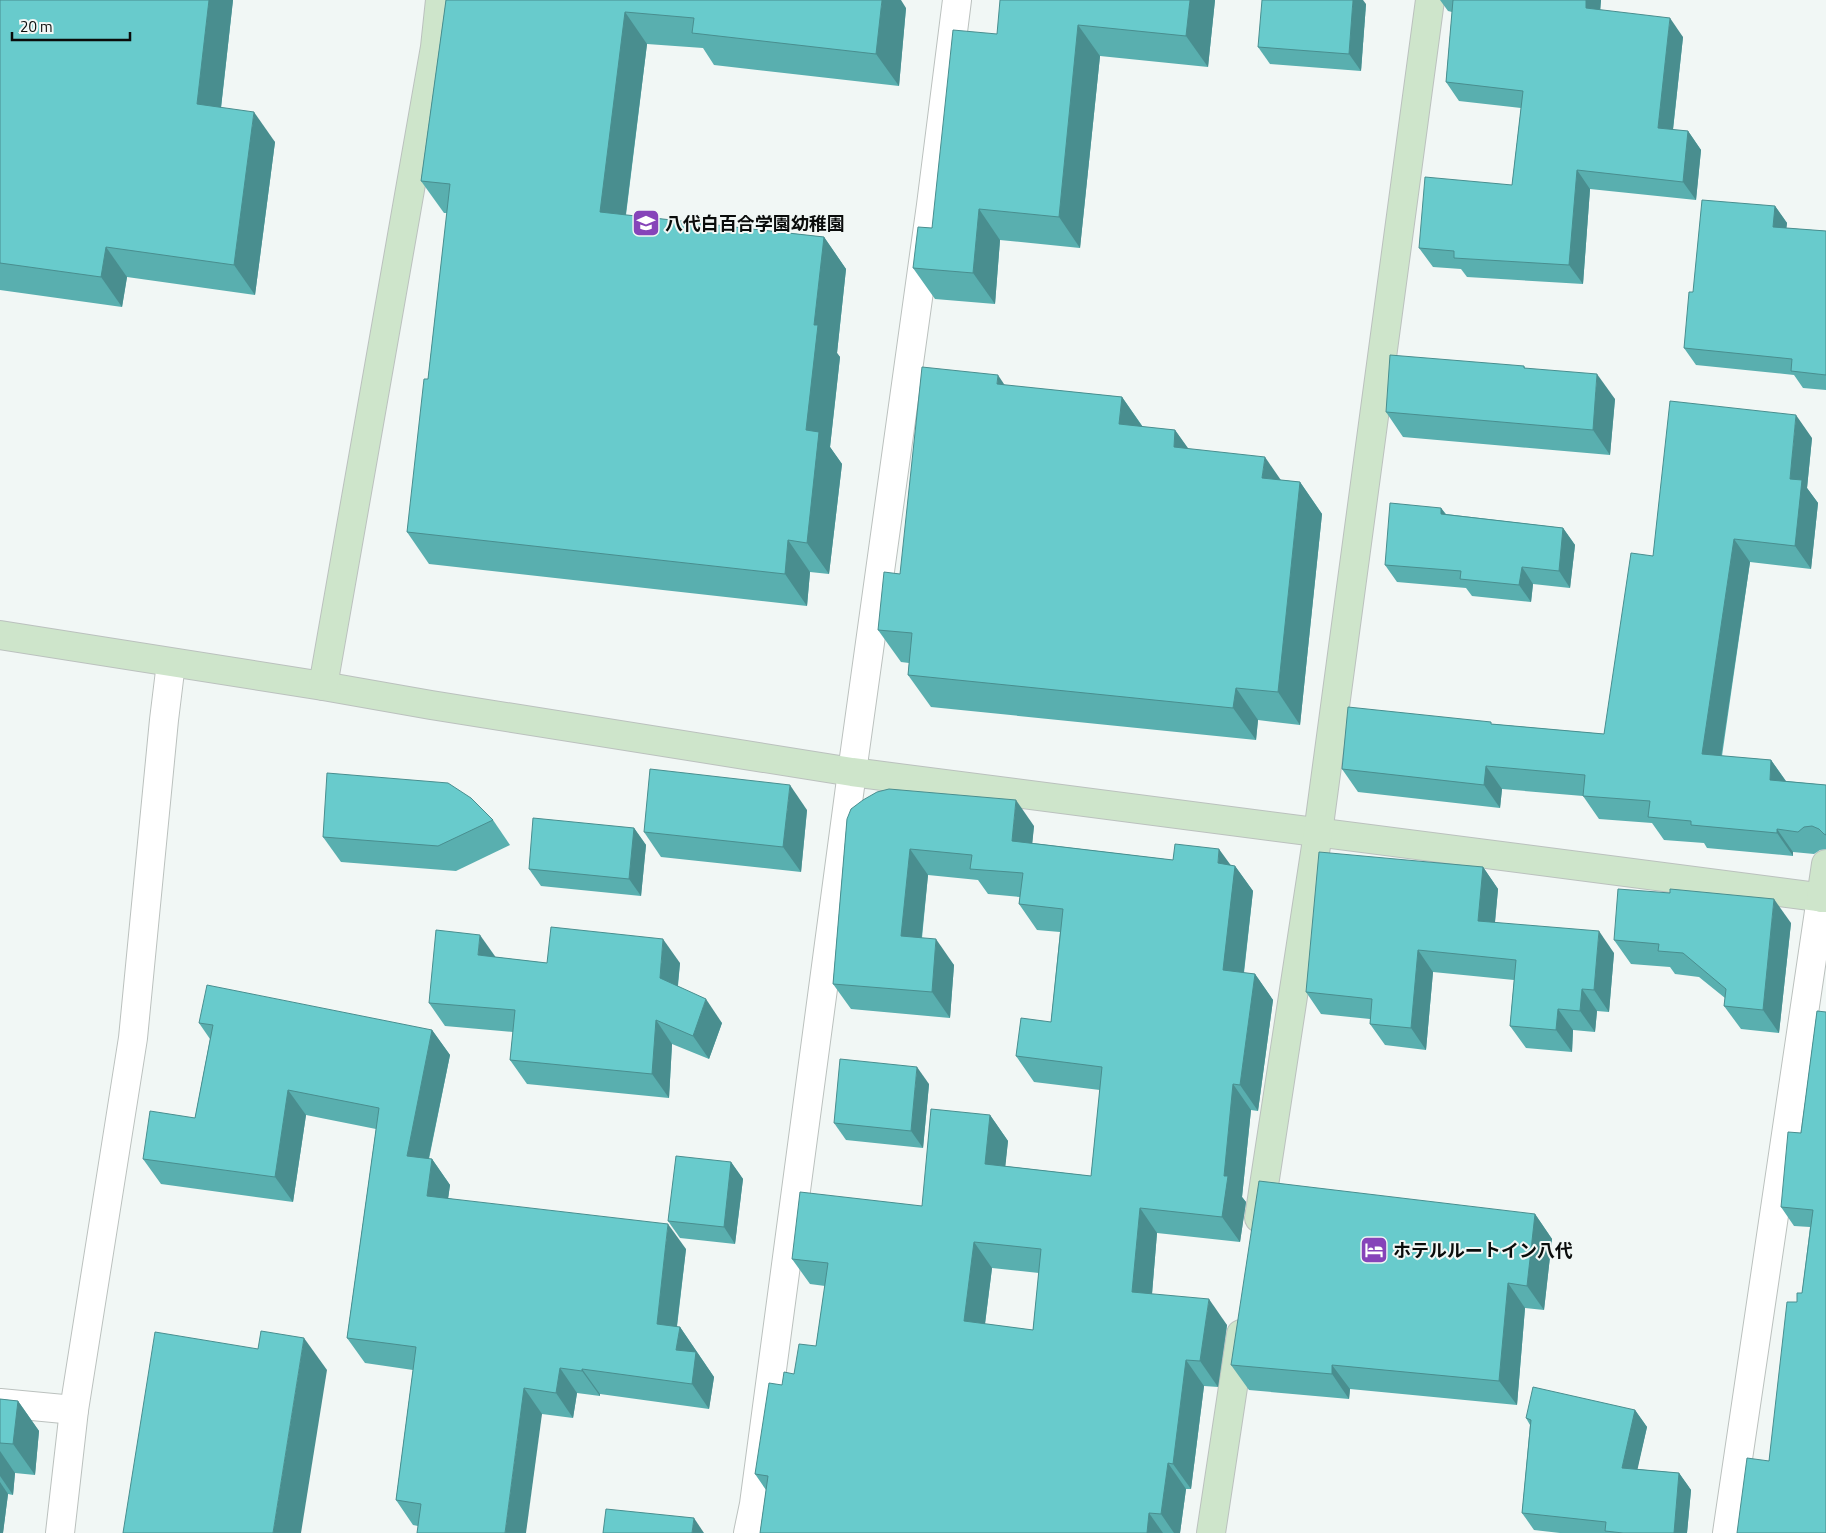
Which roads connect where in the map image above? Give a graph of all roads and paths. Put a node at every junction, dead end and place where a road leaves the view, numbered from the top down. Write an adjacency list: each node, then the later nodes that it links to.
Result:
1 (440, 0): 6 (street)
2 (957, 0): 7 (street)
3 (1430, 0): 8 (street)
4 (0, 635): 5 (street)
5 (171, 663): 6 (street); 14 (street)
6 (322, 686): 7 (street)
7 (852, 772): 8 (street); 16 (street)
8 (1318, 832): 10 (street); 11 (street)
9 (1826, 864): 10 (street)
10 (1824, 898): 18 (street)
11 (1255, 1247)
12 (1246, 1306): 17 (street)
13 (0, 1403): 14 (street)
14 (74, 1410): 15 (street)
15 (60, 1533)
16 (748, 1533)
17 (1211, 1533)
18 (1727, 1533)

